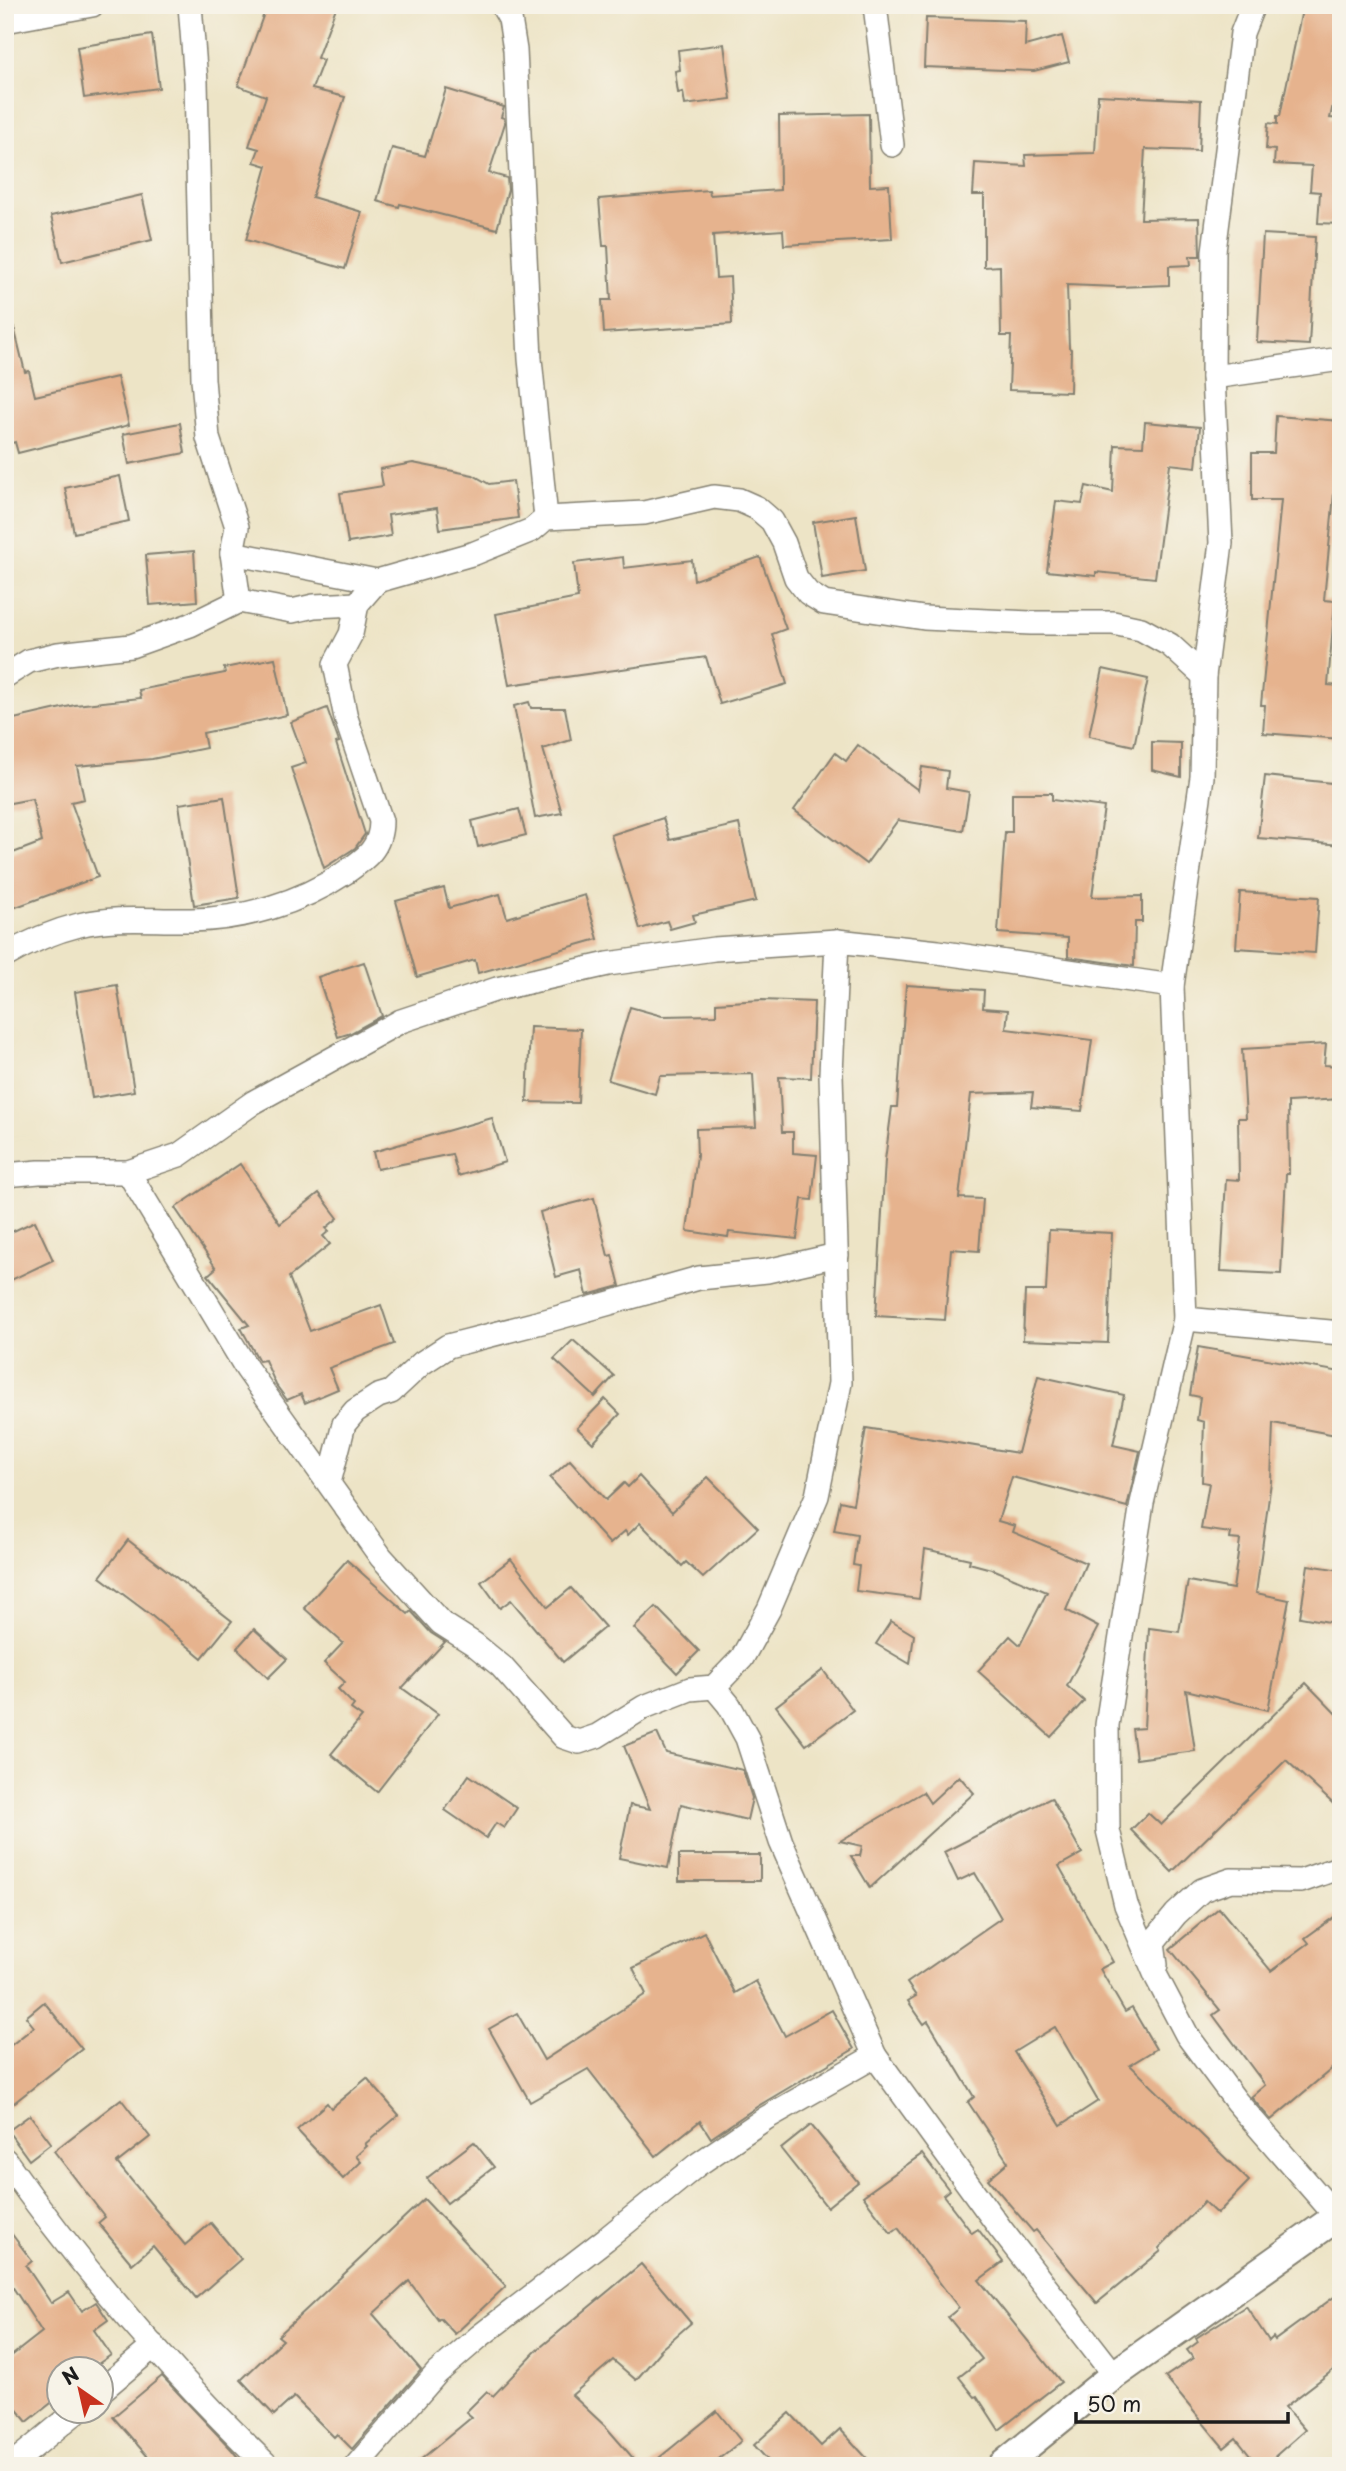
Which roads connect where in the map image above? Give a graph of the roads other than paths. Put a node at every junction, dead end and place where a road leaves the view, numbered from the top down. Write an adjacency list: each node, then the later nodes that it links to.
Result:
1 (92, 5): 6 (street)
2 (190, 5): 11 (street)
3 (502, 5): 10 (street)
4 (875, 5): 7 (street)
5 (1253, 5): 9 (street)
6 (5, 21)
7 (892, 145)
8 (1341, 359): 9 (street)
9 (1213, 377): 16 (street)
10 (546, 518): 12 (street); 16 (street)
11 (232, 553): 12 (street); 13 (street)
12 (377, 581): 14 (street)
13 (239, 601): 14 (street); 15 (street)
14 (357, 604): 18 (street)
15 (5, 676)
16 (1204, 676): 19 (street)
17 (838, 941): 19 (street); 20 (street); 22 (street)
18 (5, 956)
19 (1172, 986): 23 (street)
20 (128, 1172): 21 (street); 25 (street)
21 (5, 1175)
22 (837, 1255): 25 (street); 26 (street)
23 (1185, 1319): 24 (street); 28 (street)
24 (1341, 1333)
25 (329, 1483): 26 (street)
26 (714, 1687): 29 (street)
27 (1341, 1867): 28 (street)
28 (1157, 1978): 31 (street)
29 (875, 2056): 33 (street); 38 (street)
30 (5, 2160): 32 (street)
31 (1339, 2216): 33 (street)
32 (154, 2346): 34 (street); 37 (street)
33 (1114, 2375): 39 (street)
34 (116, 2378)
35 (58, 2426): 36 (street)
36 (10, 2466)
37 (268, 2466)
38 (356, 2466)
39 (1002, 2466)

